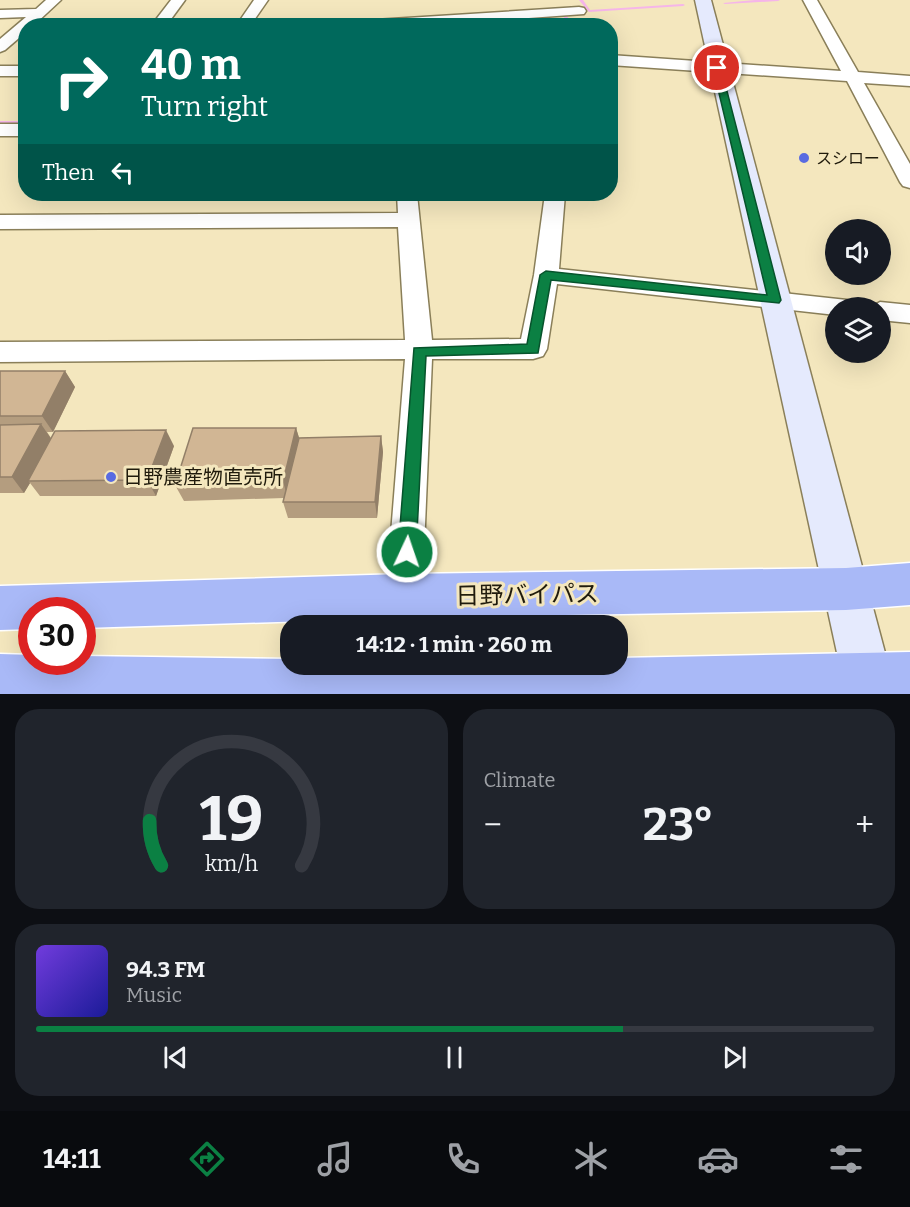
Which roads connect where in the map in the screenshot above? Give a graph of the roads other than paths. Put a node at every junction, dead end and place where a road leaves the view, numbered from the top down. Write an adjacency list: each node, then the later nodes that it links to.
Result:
1 (54, 0): 8 (street)
2 (178, 0): 10 (street)
3 (261, 0): 11 (street)
4 (703, 0): 16 (street)
5 (810, 0): 19 (street)
6 (576, 12): 12 (street)
7 (0, 14): 8 (street)
8 (39, 14): 9 (street)
9 (35, 18)
10 (164, 18)
11 (249, 18)
12 (429, 18)
13 (18, 34): 14 (street)
14 (0, 47)
15 (618, 61): 16 (street)
16 (717, 68): 19 (street); 28 (street)
17 (0, 71): 18 (street)
18 (18, 71)
19 (852, 77): 20 (street); 23 (street)
20 (910, 81)
21 (0, 130): 22 (street)
22 (18, 130)
23 (910, 182)
24 (554, 201): 27 (street)
25 (408, 207): 26 (street); 32 (street)
26 (0, 222)
27 (546, 275): 28 (street); 32 (street)
28 (774, 300): 29 (street); 35 (street)
29 (825, 306)
30 (891, 312): 31 (street)
31 (910, 314)
32 (419, 351): 33 (street); 36 (street)
33 (0, 352)
34 (910, 584): 35 (highway, 日野バイパス)
35 (846, 589): 36 (highway, 日野バイパス); 39 (street)
36 (404, 596): 37 (highway, 日野バイパス)
37 (0, 608)
38 (0, 679): 40 (highway)
39 (883, 683): 40 (highway)
40 (388, 689)

